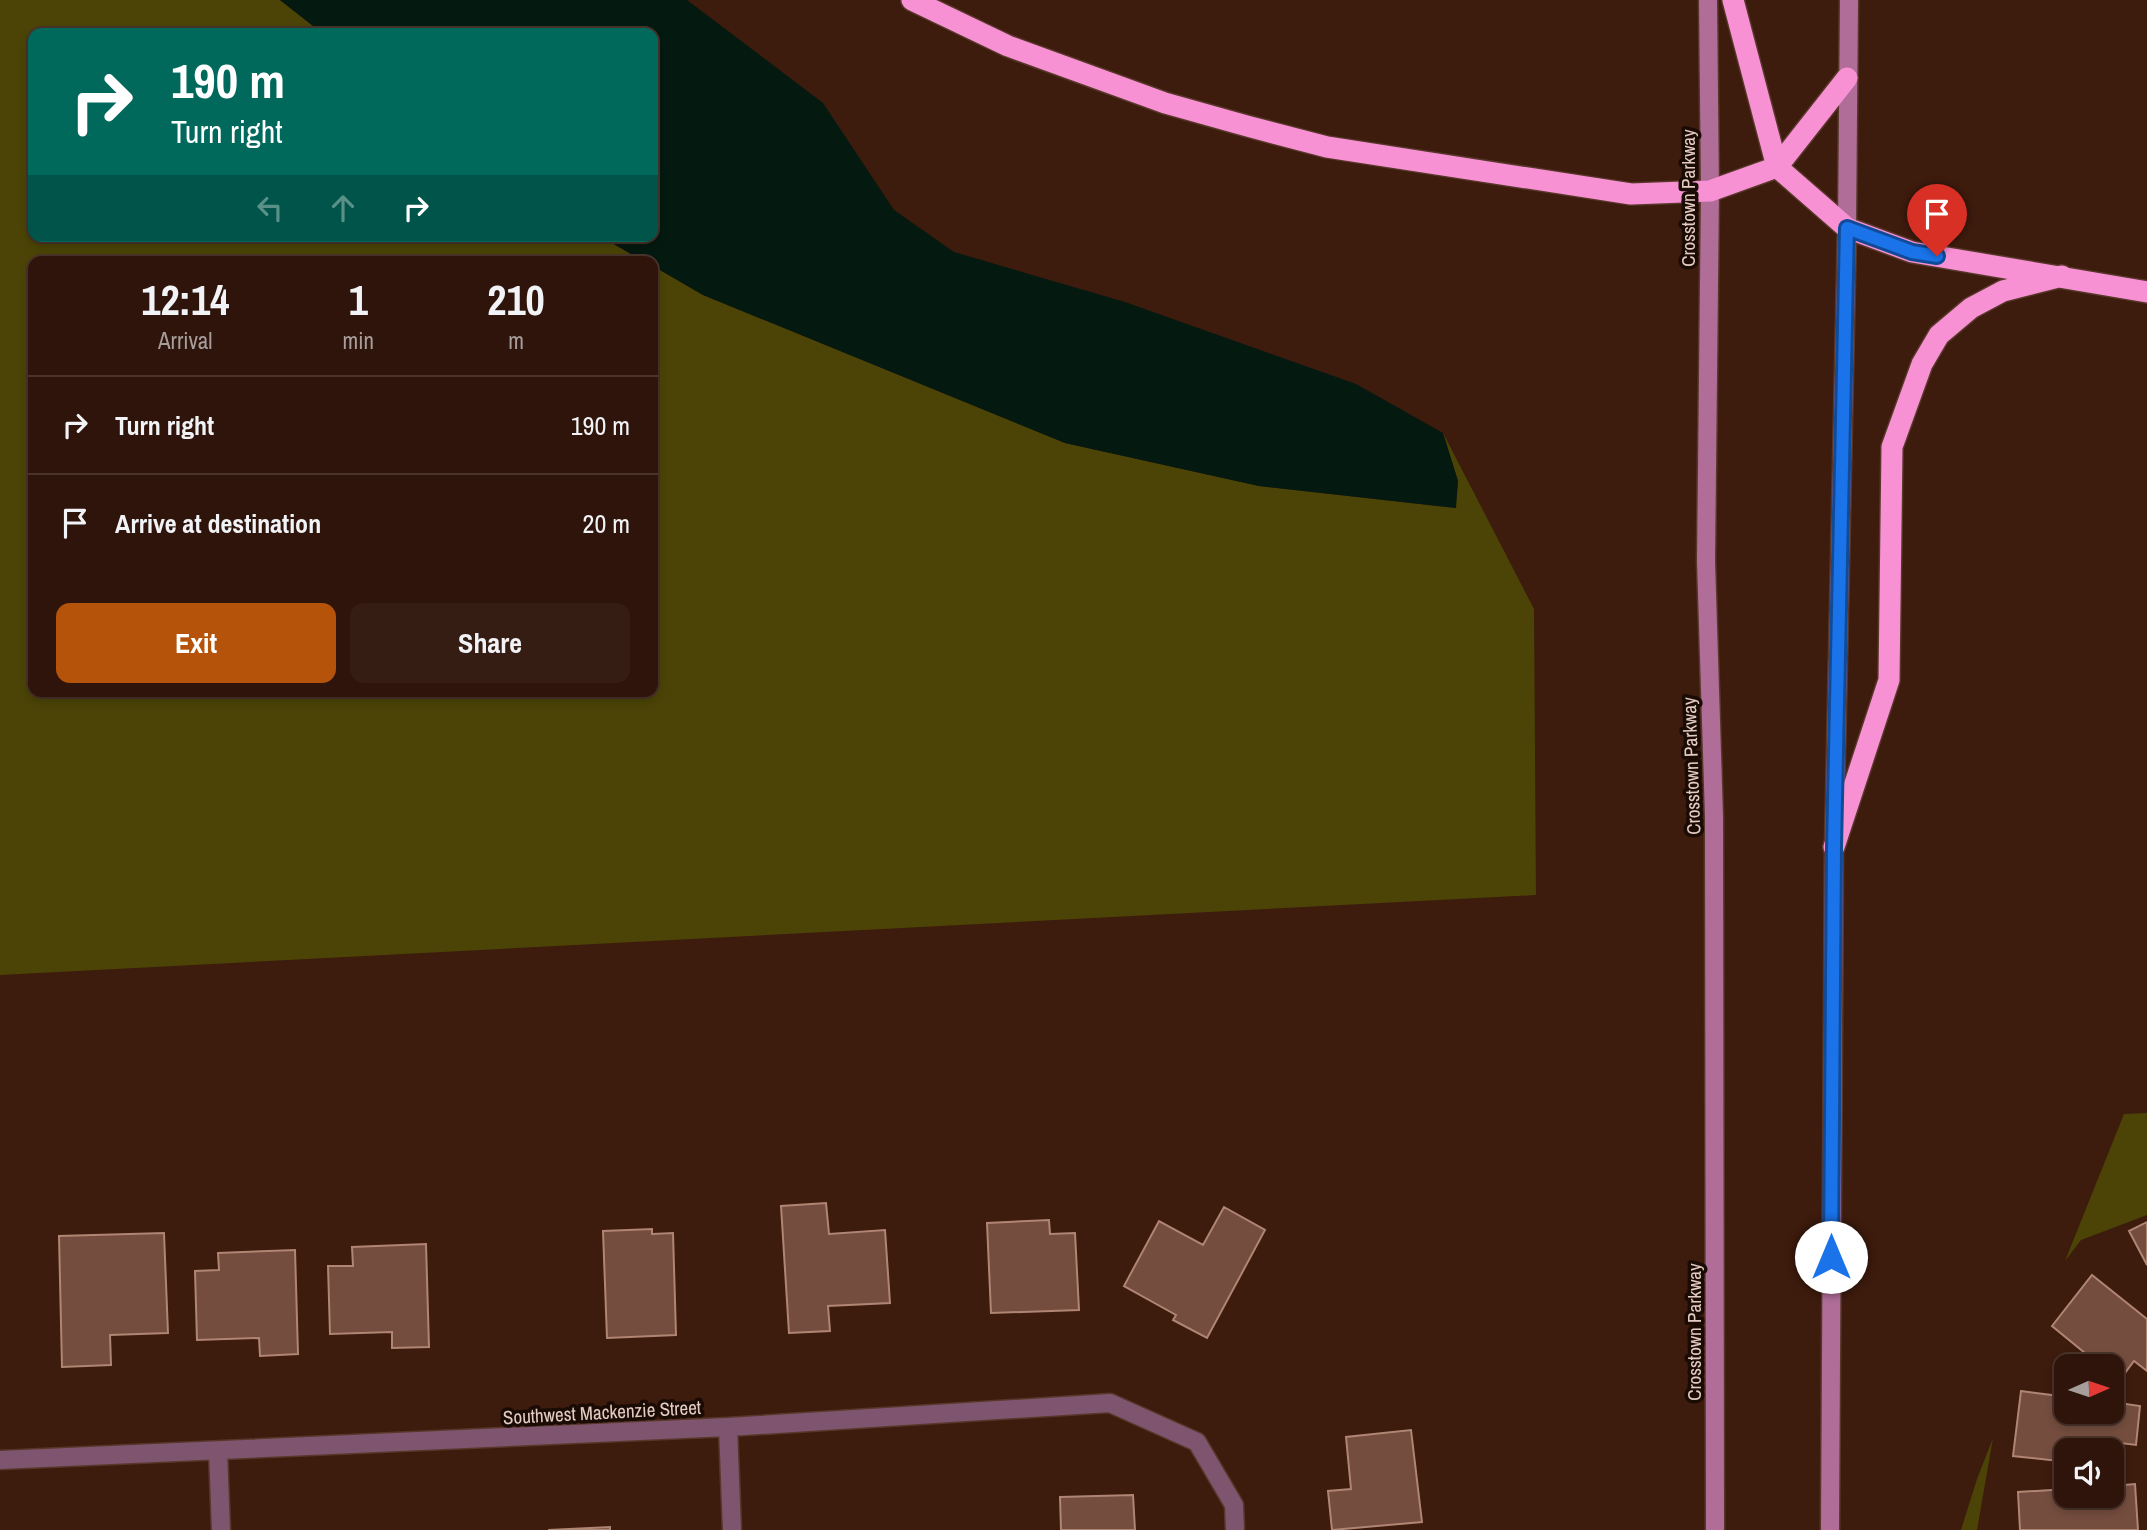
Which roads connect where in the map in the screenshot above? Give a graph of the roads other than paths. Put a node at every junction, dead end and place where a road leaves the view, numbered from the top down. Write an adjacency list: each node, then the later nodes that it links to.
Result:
1 (912, 0): 7 (highway)
2 (1708, 0): 7 (main road, Crosstown Parkway)
3 (1733, 0): 6 (highway)
4 (1849, 0): 5 (main road)
5 (1847, 78): 6 (highway); 8 (main road)
6 (1777, 167): 7 (highway); 8 (highway)
7 (1710, 191): 18 (main road, Crosstown Parkway)
8 (1847, 228): 9 (highway); 11 (main road)
9 (2062, 276): 10 (highway); 11 (highway)
10 (2147, 292)
11 (1834, 847): 19 (main road)
12 (728, 1427): 13 (street, Southwest Mackenzie Street); 16 (street); 17 (street, Southwest Mackenzie Street)
13 (218, 1451): 14 (street, Southwest Mackenzie Street); 15 (street)
14 (0, 1461)
15 (221, 1530)
16 (732, 1530)
17 (1235, 1530)
18 (1715, 1530)
19 (1830, 1530)

